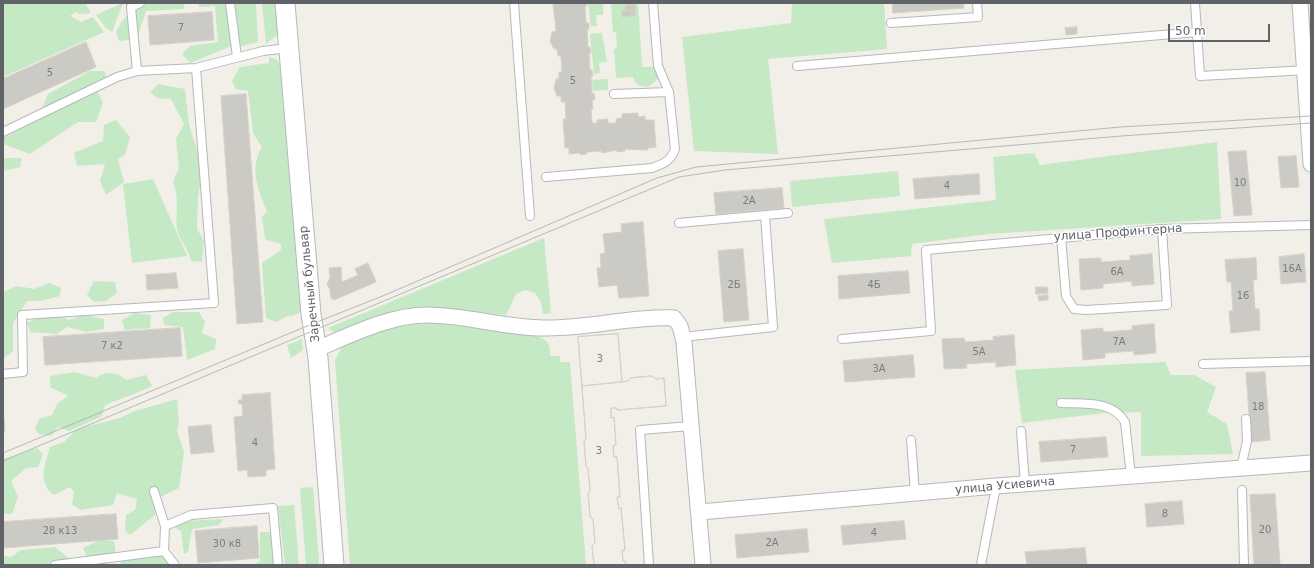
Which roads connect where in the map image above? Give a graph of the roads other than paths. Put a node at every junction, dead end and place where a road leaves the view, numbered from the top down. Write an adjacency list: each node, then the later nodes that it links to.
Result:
1 (140, 3): 16 (lane)
2 (230, 3): 12 (lane)
3 (285, 3): 11 (street, Заречный бульвар)
4 (514, 3): 24 (lane)
5 (653, 3): 17 (lane)
6 (976, 3): 9 (lane)
7 (1195, 3): 10 (lane)
8 (1300, 3): 15 (street)
9 (891, 23)
10 (1197, 32): 13 (lane); 15 (lane)
11 (289, 48): 12 (lane); 31 (street, Заречный бульвар)
12 (237, 57): 14 (lane)
13 (797, 66)
14 (196, 68): 16 (lane); 34 (lane)
15 (1307, 70): 20 (street)
16 (137, 71): 19 (lane)
17 (669, 92): 18 (lane); 21 (lane)
18 (614, 94)
19 (3, 132)
20 (1311, 164)
21 (546, 177)
22 (788, 213): 23 (lane)
23 (765, 215): 25 (lane); 29 (lane)
24 (530, 216)
25 (679, 223)
26 (1311, 225): 27 (lane, улица Профинтерна)
27 (1162, 229): 28 (lane, улица Профинтерна); 28 (lane)
28 (1061, 237): 30 (lane, улица Профинтерна)
29 (683, 337): 31 (street); 37 (street)
30 (842, 339)
31 (317, 349): 55 (street, Заречный бульвар)
32 (1311, 362): 33 (lane)
33 (1203, 364)
34 (3, 374)
35 (1061, 403): 42 (lane)
36 (1246, 419): 41 (lane)
37 (691, 426): 48 (street); 56 (lane)
38 (1021, 431): 43 (lane)
39 (911, 440): 47 (lane)
40 (1311, 464): 41 (street, улица Усиевича)
41 (1240, 468): 42 (street, улица Усиевича)
42 (1131, 476): 43 (street, улица Усиевича)
43 (1025, 484): 44 (street, улица Усиевича)
44 (996, 486): 47 (street, улица Усиевича); 58 (lane)
45 (1242, 490): 59 (lane)
46 (154, 491): 49 (lane)
47 (915, 493): 48 (street, улица Усиевича)
48 (700, 512): 57 (street)
49 (165, 526): 50 (lane); 54 (lane)
50 (164, 551): 51 (lane); 53 (lane)
51 (101, 562): 52 (lane)
52 (55, 565)
53 (175, 565)
54 (278, 565)
55 (334, 565)
56 (649, 565)
57 (704, 565)
58 (982, 565)
59 (1244, 565)

